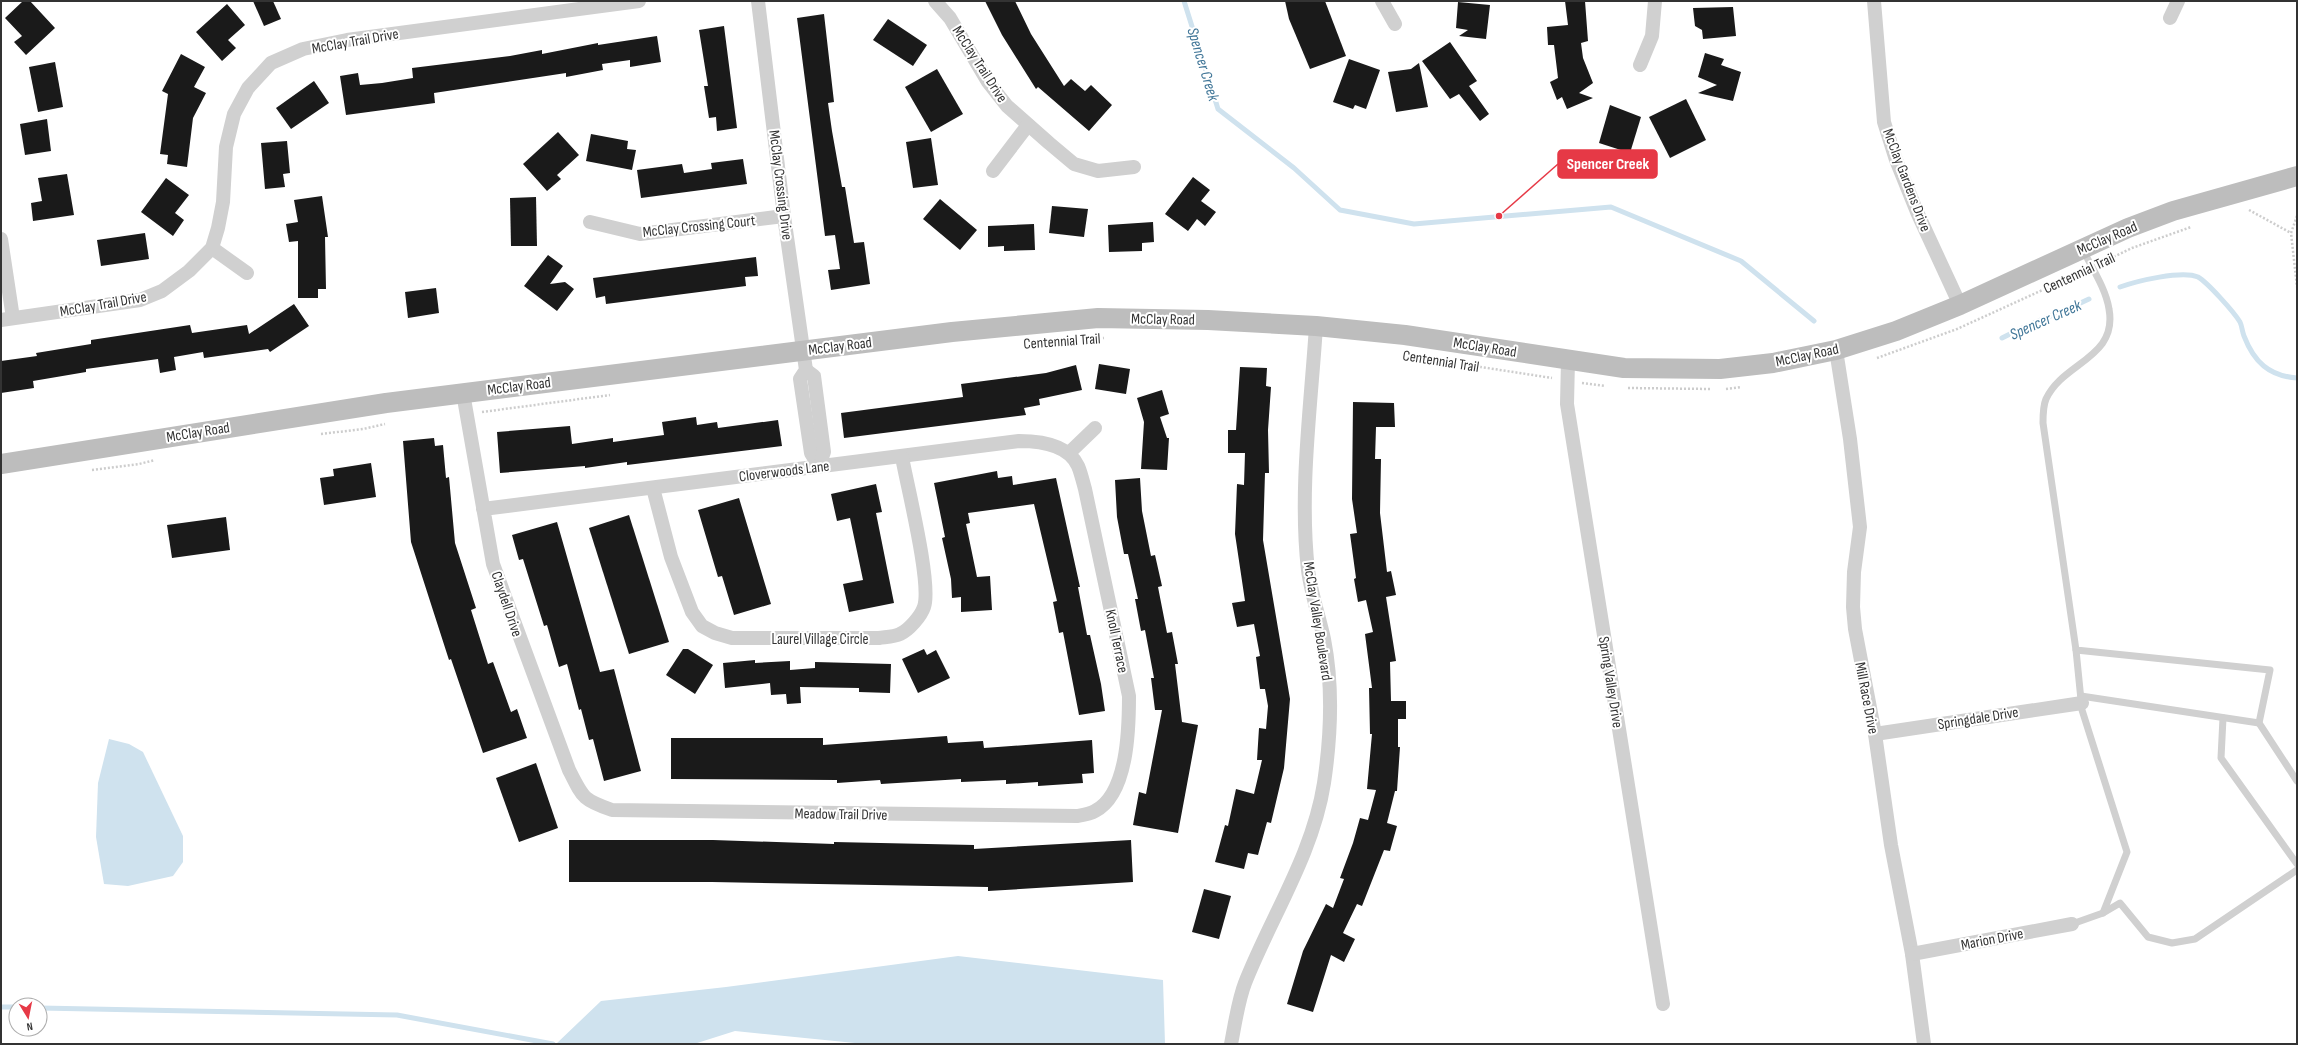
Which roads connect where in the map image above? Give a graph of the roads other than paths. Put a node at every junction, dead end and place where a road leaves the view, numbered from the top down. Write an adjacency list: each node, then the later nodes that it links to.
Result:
1 (639, 1): 18 (street, McClay Trail Drive)
2 (758, 1): 15 (street, McClay Crossing Drive)
3 (935, 1): 11 (street, McClay Trail Drive)
4 (1382, 1): 9 (street)
5 (1655, 1): 10 (street)
6 (1874, 1): 21 (street, McClay Gardens Drive)
7 (2178, 1): 8 (street)
8 (2170, 18)
9 (1395, 24)
10 (1640, 66)
11 (1028, 125): 12 (street, McClay Trail Drive); 13 (street)
12 (1134, 168)
13 (993, 170)
14 (2297, 176): 19 (main road, McClay Road)
15 (784, 216): 16 (street, McClay Crossing Court); 25 (street, McClay Crossing Drive)
16 (590, 222)
17 (1, 239): 22 (street)
18 (212, 248): 20 (street); 22 (street, McClay Trail Drive)
19 (2082, 248): 21 (main road, McClay Road); 36 (lane)
20 (247, 273)
21 (1960, 305): 24 (main road, McClay Road)
22 (7, 319)
23 (1316, 326): 25 (main road, McClay Road); 26 (main road, McClay Road); 50 (street, McClay Valley Boulevard)
24 (1836, 350): 26 (main road, McClay Road); 40 (street, Mill Race Drive)
25 (805, 360): 27 (main road, McClay Road); 33 (street, McClay Crossing Drive)
26 (1568, 360): 49 (street, Spring Valley Drive)
27 (463, 394): 31 (main road, McClay Road); 35 (street, Claydell Drive)
28 (1095, 428): 29 (street)
29 (1069, 453): 30 (street, Cloverwoods Lane); 32 (street, Cloverwoods Lane)
30 (902, 457): 33 (street, Cloverwoods Lane); 34 (street, Laurel Village Circle)
31 (1, 464)
32 (1078, 465): 43 (street, Knoll Terrace)
33 (819, 466): 34 (street, Cloverwoods Lane)
34 (653, 488): 35 (street, Cloverwoods Lane)
35 (483, 509): 42 (street, Claydell Drive)
36 (2076, 650): 37 (lane); 39 (lane)
37 (2081, 699): 38 (lane); 40 (street, Springdale Drive); 46 (lane)
38 (2223, 718): 39 (lane); 44 (lane)
39 (2259, 723): 41 (lane)
40 (1875, 734): 48 (street, Mill Race Drive)
41 (2297, 781)
42 (588, 802): 43 (street, Meadow Trail Drive)
43 (1095, 811)
44 (2297, 864)
45 (2297, 870): 46 (lane)
46 (2103, 913): 47 (lane)
47 (2072, 924): 48 (street, Marion Drive)
48 (1912, 954): 51 (street, Mill Race Drive)
49 (1663, 1004)
50 (1231, 1044)
51 (1924, 1044)

